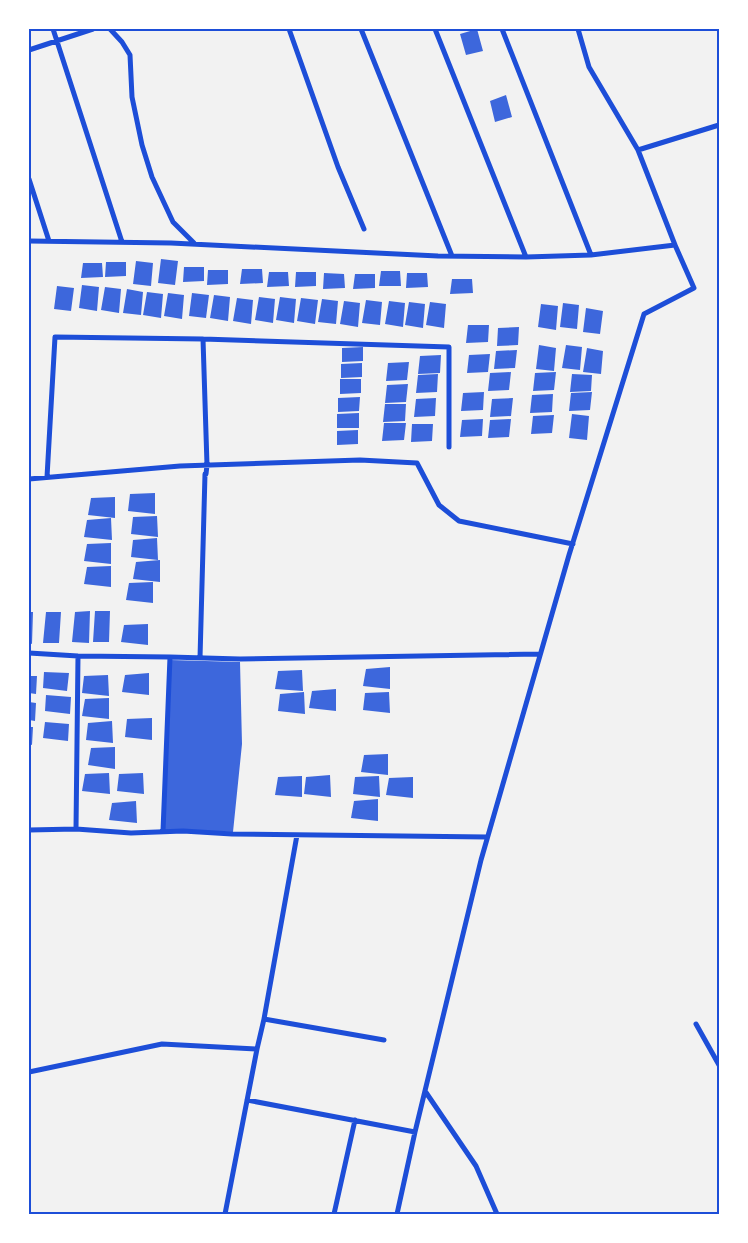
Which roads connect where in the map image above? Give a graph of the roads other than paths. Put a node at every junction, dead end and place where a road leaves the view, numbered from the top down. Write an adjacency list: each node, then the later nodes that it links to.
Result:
1 (53, 29): 9 (street)
2 (93, 29): 9 (street)
3 (110, 29): 18 (street)
4 (289, 29): 14 (street)
5 (361, 29): 21 (street)
6 (435, 29): 22 (street)
7 (502, 29): 20 (street)
8 (578, 29): 12 (street)
9 (57, 41): 10 (street); 17 (street)
10 (29, 50)
11 (719, 126): 12 (street)
12 (638, 150): 19 (street)
13 (29, 179): 16 (street)
14 (364, 229)
15 (29, 241): 16 (street)
16 (49, 241): 17 (street)
17 (122, 242): 18 (street)
18 (195, 244): 21 (street)
19 (675, 245): 20 (street); 28 (street)
20 (591, 255): 22 (street)
21 (452, 256): 22 (street)
22 (526, 257)
23 (203, 339): 24 (street); 25 (street); 26 (street)
24 (449, 447)
25 (206, 466): 26 (street); 28 (street); 33 (street)
26 (47, 477): 27 (street)
27 (29, 478)
28 (572, 544): 30 (street)
29 (29, 653): 31 (street)
30 (540, 654): 33 (street); 38 (street)
31 (78, 656): 32 (street); 34 (street)
32 (170, 656): 33 (street); 36 (street)
33 (200, 658)
34 (76, 829): 35 (street); 36 (street)
35 (29, 830)
36 (163, 831): 37 (street)
37 (298, 834): 38 (street); 39 (street)
38 (487, 837): 45 (street)
39 (264, 1019): 41 (street); 42 (street)
40 (696, 1024): 43 (street)
41 (384, 1040)
42 (257, 1048): 44 (street); 46 (street)
43 (719, 1065)
44 (29, 1072)
45 (425, 1091): 48 (street); 52 (street)
46 (247, 1100): 47 (street); 49 (street)
47 (355, 1120): 48 (street); 50 (street)
48 (415, 1132): 51 (street)
49 (225, 1214)
50 (334, 1214)
51 (397, 1214)
52 (497, 1214)

